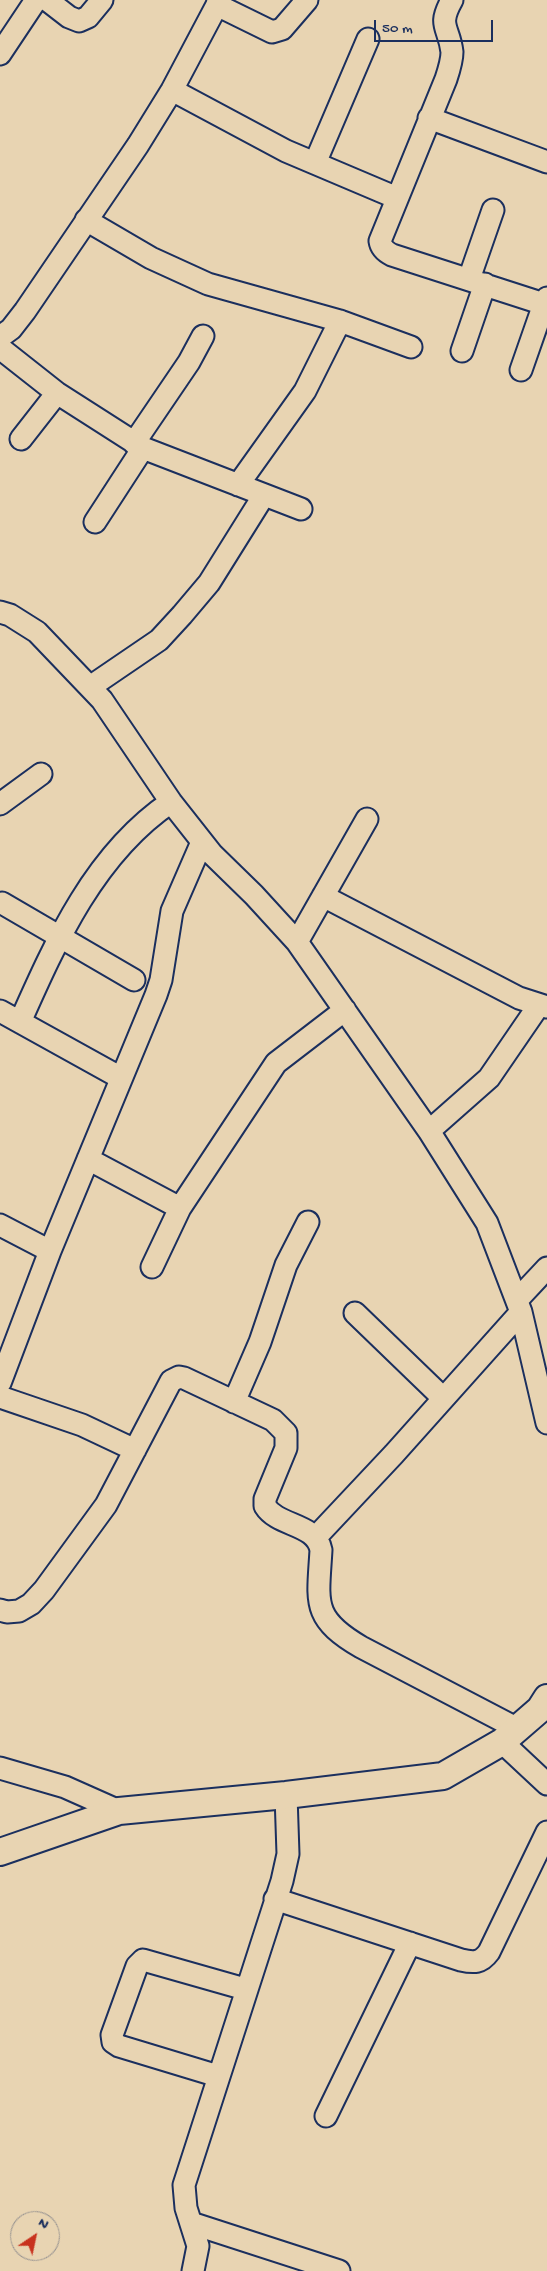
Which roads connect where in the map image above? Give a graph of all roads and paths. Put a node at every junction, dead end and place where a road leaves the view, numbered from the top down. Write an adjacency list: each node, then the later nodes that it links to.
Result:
1 (36, 0): 8 (street)
2 (47, 0): 3 (street)
3 (102, 0)
4 (307, 0): 6 (street)
5 (452, 0): 10 (street)
6 (218, 3): 9 (street)
7 (368, 39): 12 (street)
8 (0, 54)
9 (172, 90): 12 (street); 15 (street)
10 (429, 118): 11 (street); 13 (street)
11 (547, 162)
12 (315, 163): 13 (street)
13 (397, 198): 16 (street)
14 (493, 210): 16 (street)
15 (86, 220): 18 (street); 20 (street)
16 (477, 281): 17 (street); 23 (street)
17 (546, 301): 24 (street)
18 (340, 321): 21 (street); 28 (street)
19 (203, 336): 27 (street)
20 (0, 337)
21 (410, 346)
22 (0, 348): 25 (street)
23 (462, 351)
24 (522, 370)
25 (57, 393): 26 (street); 27 (street)
26 (21, 439)
27 (138, 445): 28 (street); 31 (street)
28 (238, 485): 29 (street)
29 (264, 495): 30 (street); 33 (street)
30 (301, 509)
31 (94, 522)
32 (0, 612): 33 (street)
33 (90, 687): 35 (street)
34 (41, 774): 36 (street)
35 (171, 802): 38 (street); 41 (street)
36 (0, 804)
37 (367, 819): 39 (street)
38 (202, 842): 42 (street); 48 (street)
39 (323, 896): 42 (street); 44 (street)
40 (2, 903): 41 (street)
41 (58, 936): 43 (street); 47 (street)
42 (297, 942): 45 (street)
43 (134, 980)
44 (543, 1006): 49 (street)
45 (345, 1010): 49 (street); 51 (street)
46 (0, 1011): 47 (street)
47 (20, 1022): 48 (street)
48 (121, 1078): 50 (street)
49 (429, 1131): 57 (street)
50 (88, 1159): 51 (street); 54 (street)
51 (180, 1208): 55 (street)
52 (308, 1222): 62 (street)
53 (0, 1225): 54 (street)
54 (50, 1251): 59 (street)
55 (152, 1267)
56 (547, 1268): 57 (street)
57 (519, 1306): 61 (street); 63 (street)
58 (355, 1313): 61 (street)
59 (0, 1382)
60 (0, 1397): 64 (street)
61 (443, 1398): 65 (street)
62 (234, 1402): 64 (street); 65 (street)
63 (547, 1423)
64 (135, 1450): 66 (street)
65 (316, 1537): 68 (street)
66 (0, 1610)
67 (547, 1698): 68 (main road)
68 (510, 1736): 70 (street); 71 (main road)
69 (0, 1768): 72 (street)
70 (547, 1784)
71 (286, 1795): 72 (main road); 75 (street)
72 (120, 1811): 74 (main road)
73 (547, 1832): 76 (street)
74 (0, 1852)
75 (275, 1899): 76 (street); 77 (street)
76 (410, 1943): 79 (street)
77 (246, 1989): 78 (street); 78 (street)
78 (218, 2076): 80 (street)
79 (326, 2116)
80 (191, 2223): 81 (street); 82 (street)
81 (192, 2271)
82 (339, 2271)

